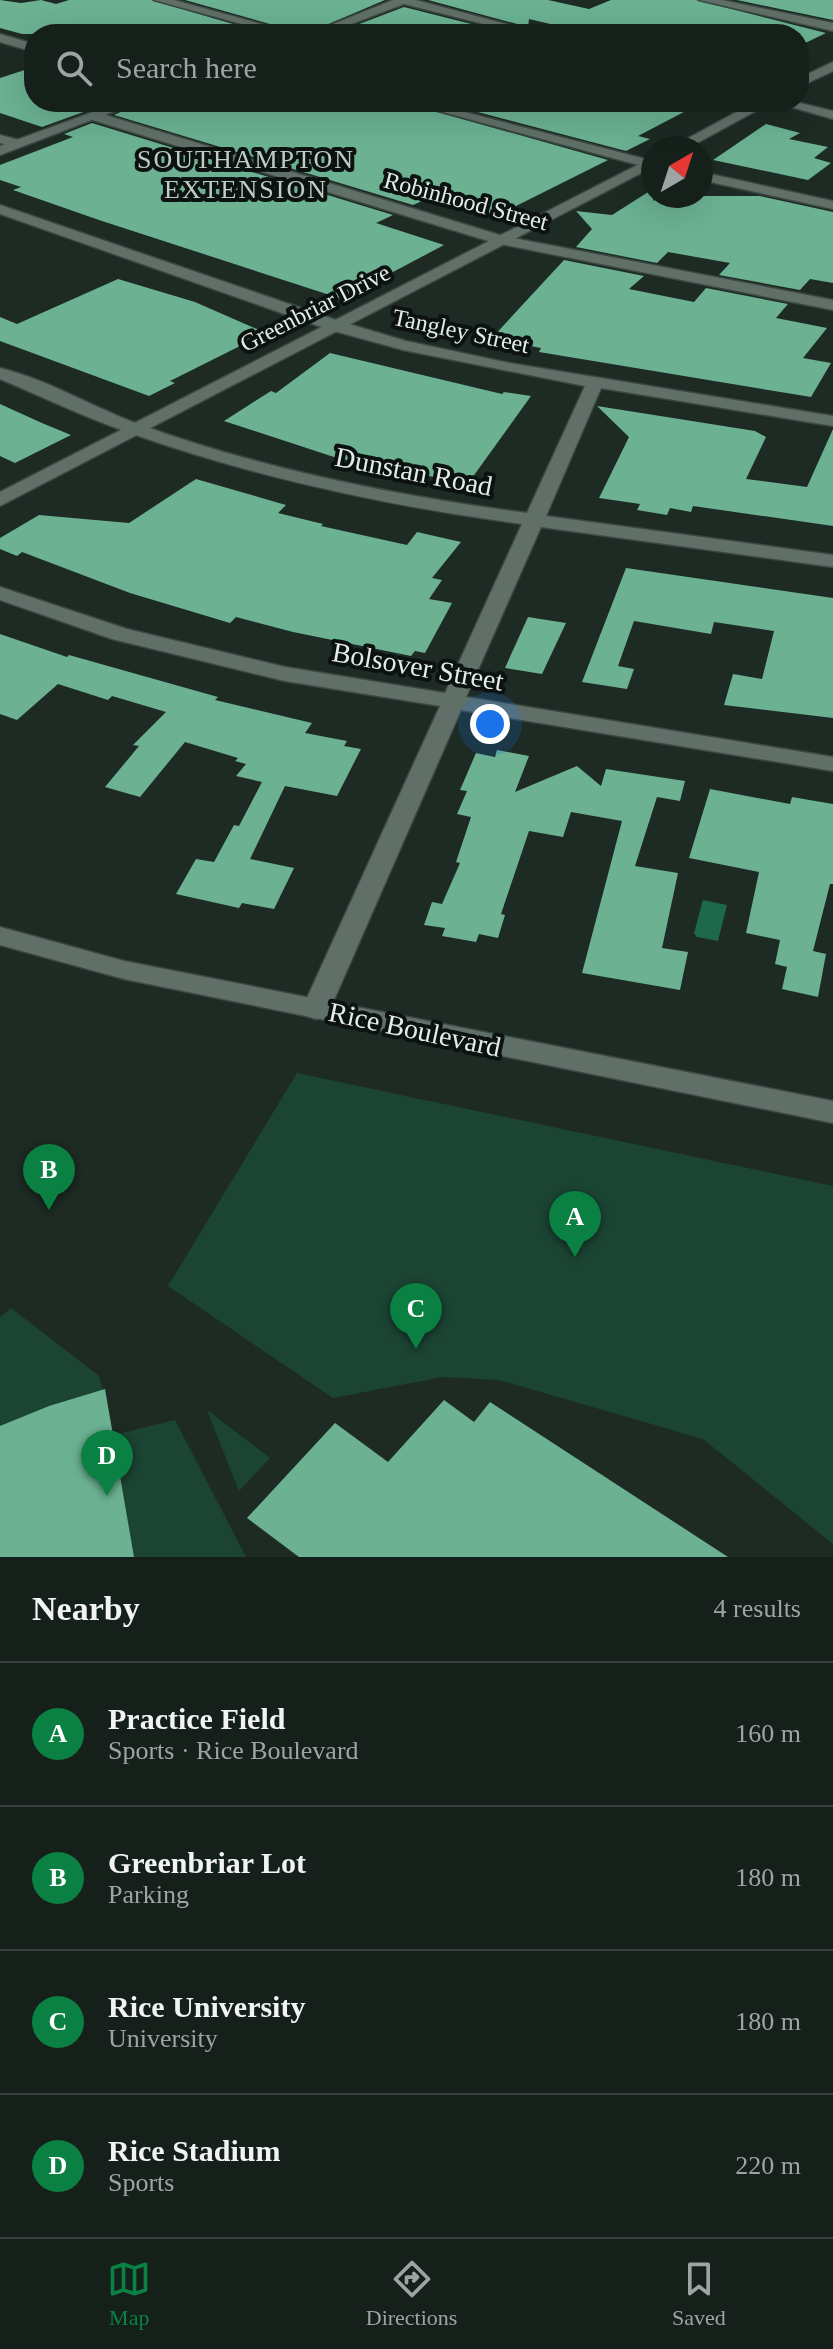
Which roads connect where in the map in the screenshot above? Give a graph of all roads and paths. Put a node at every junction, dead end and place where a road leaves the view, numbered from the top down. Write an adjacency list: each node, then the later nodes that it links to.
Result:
1 (160, 0): 4 (street)
2 (403, 0): 5 (street); 6 (street); 7 (street)
3 (705, 0): 8 (street)
4 (253, 24)
5 (340, 24)
6 (458, 24)
7 (498, 24)
8 (833, 27)
9 (0, 38): 10 (street)
10 (24, 45)
11 (833, 66): 12 (street)
12 (809, 78)
13 (809, 98): 14 (street)
14 (833, 104)
15 (809, 109): 19 (street)
16 (105, 112): 20 (street)
17 (451, 112): 25 (street)
18 (746, 112): 21 (street)
19 (833, 115)
20 (94, 116): 23 (street); 30 (street, Robinhood Street)
21 (700, 136)
22 (0, 139): 23 (street)
23 (18, 144): 24 (street)
24 (0, 151)
25 (641, 160)
26 (641, 168): 30 (street, Greenbriar Drive)
27 (713, 179): 28 (street)
28 (833, 205)
29 (0, 209): 32 (street, Tangley Street)
30 (500, 240): 31 (street, Robinhood Street); 32 (street, Greenbriar Drive)
31 (833, 305)
32 (333, 325): 34 (street, Tangley Street); 36 (street, Greenbriar Drive)
33 (0, 373): 36 (street, Dunstan Road)
34 (595, 383): 35 (street, Tangley Street); 38 (street)
35 (833, 421)
36 (135, 429): 37 (street, Greenbriar Drive); 38 (street, Dunstan Road)
37 (0, 500)
38 (534, 520): 39 (street, Dunstan Road); 41 (street)
39 (833, 561)
40 (0, 593): 41 (street, Bolsover Street)
41 (452, 703): 42 (street, Bolsover Street); 44 (street)
42 (833, 764)
43 (0, 936): 44 (street, Rice Boulevard)
44 (316, 1009): 45 (street, Rice Boulevard)
45 (833, 1112)

